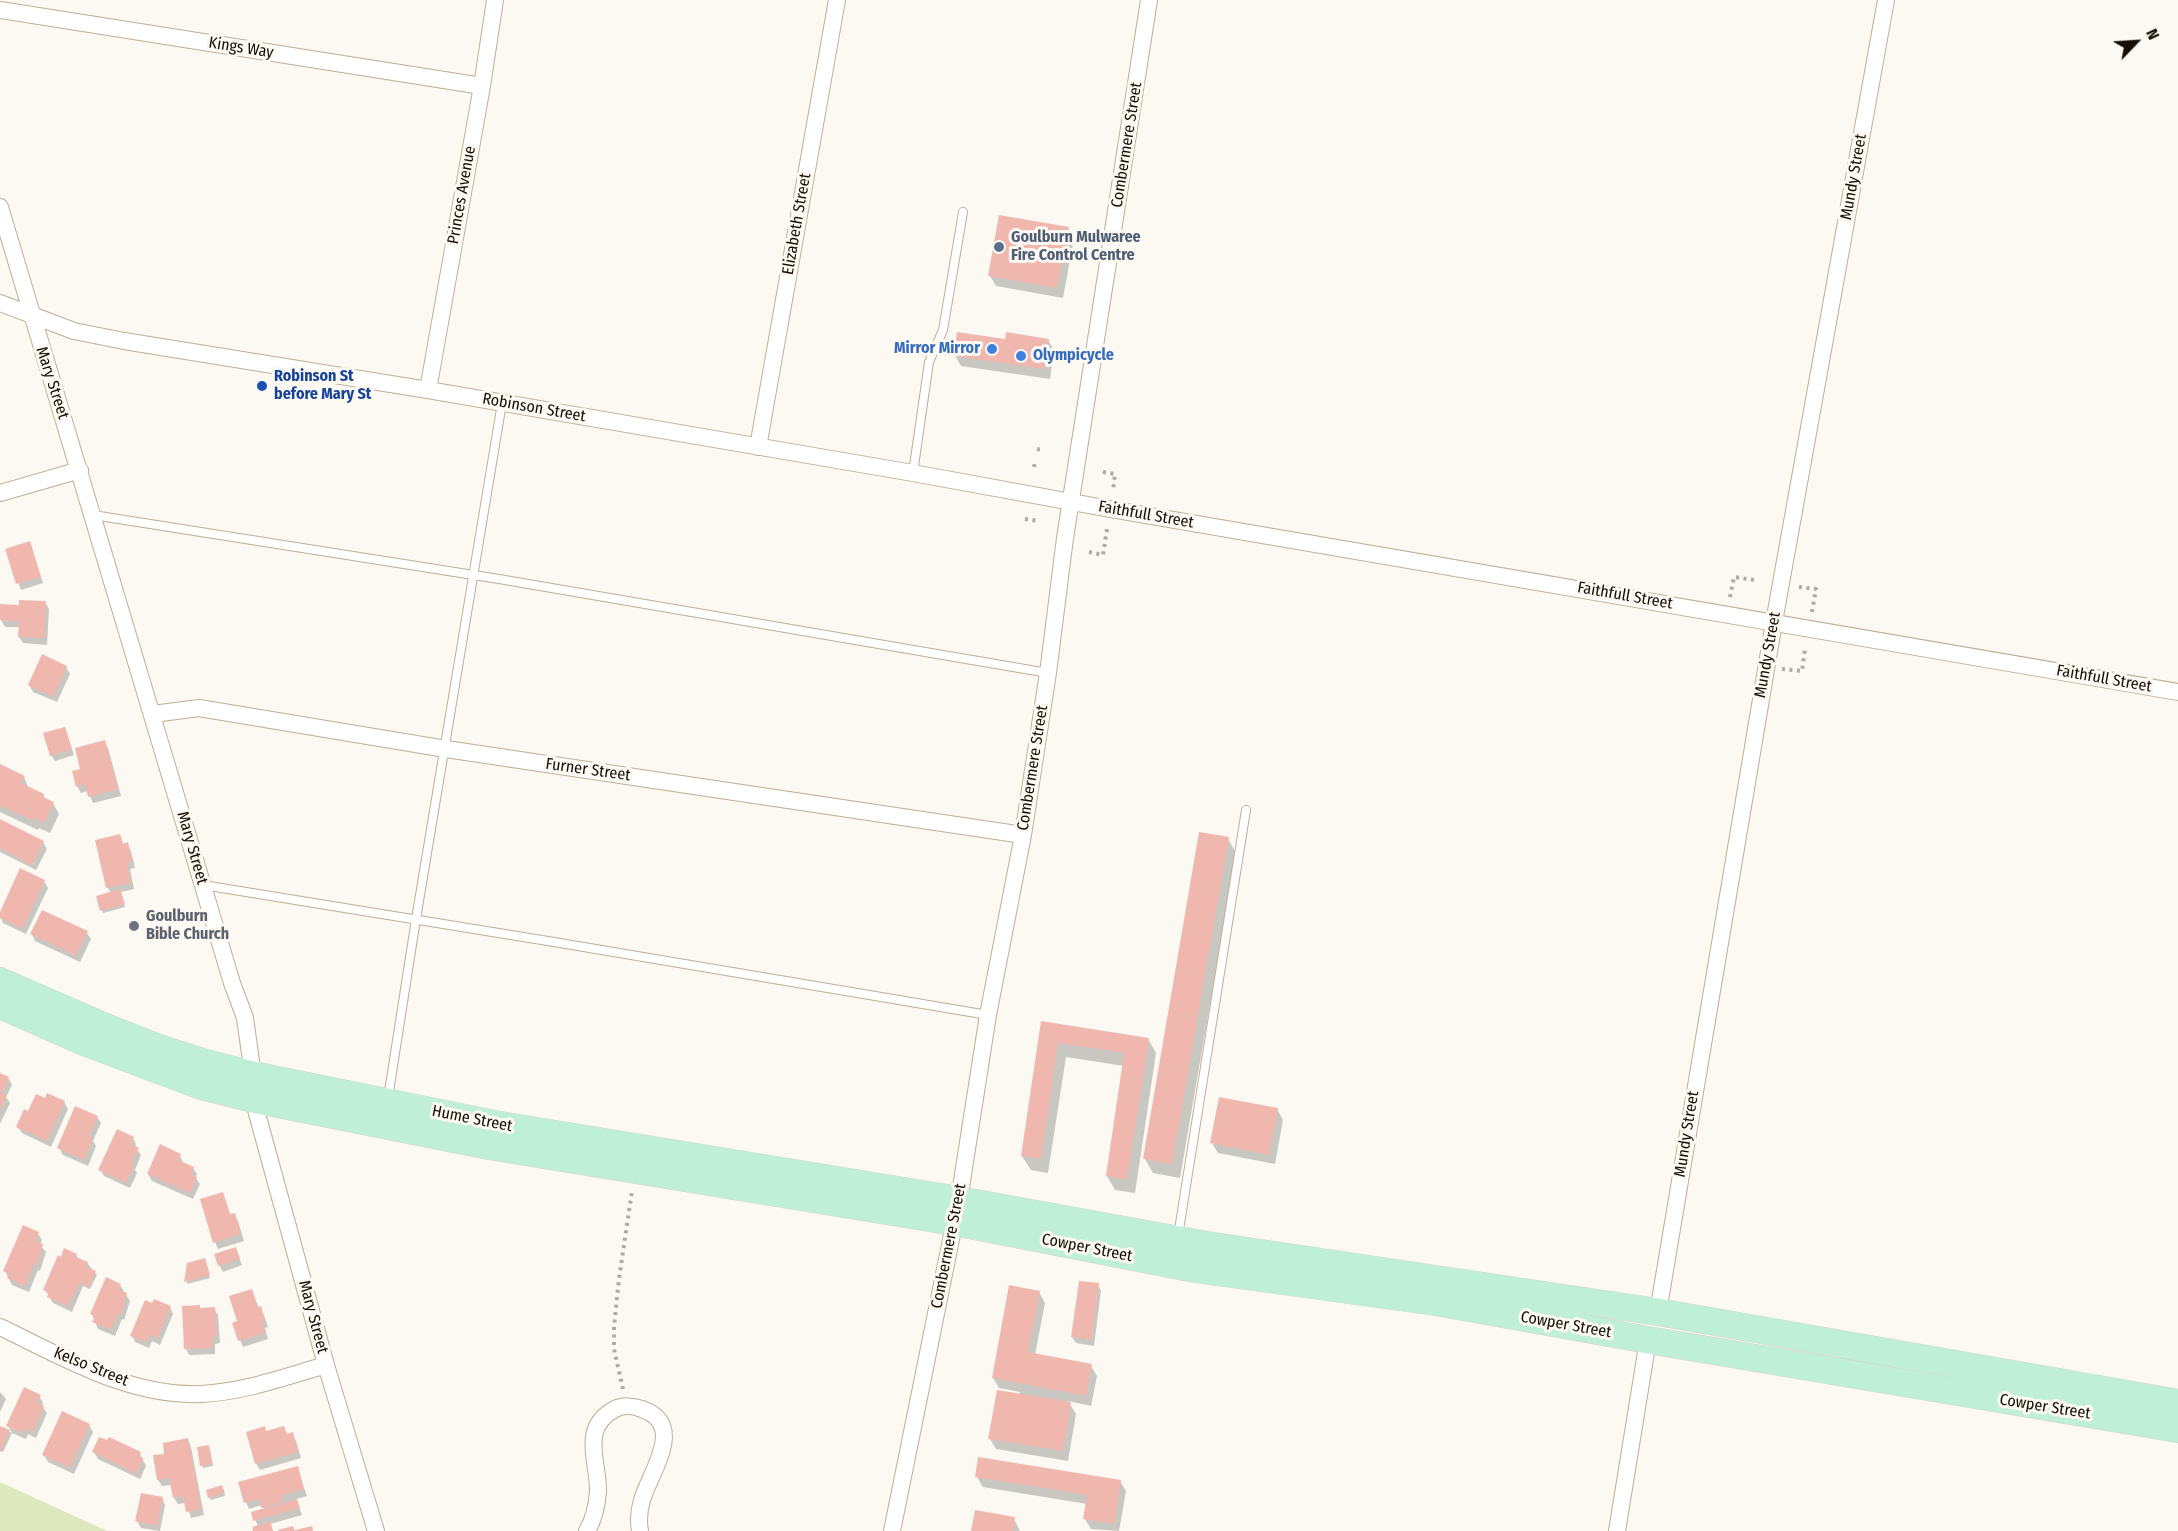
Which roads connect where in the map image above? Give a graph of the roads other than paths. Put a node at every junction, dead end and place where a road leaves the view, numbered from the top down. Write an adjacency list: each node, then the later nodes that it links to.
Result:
1 (495, 0): 6 (street, Princes Avenue)
2 (837, 0): 13 (street, Elizabeth Street)
3 (1149, 0): 17 (street, Combermere Street)
4 (1886, 0): 20 (street, Mundy Street)
5 (0, 10): 6 (street, Kings Way)
6 (482, 86): 11 (street, Princes Avenue)
7 (0, 207): 10 (street, Mary Street)
8 (963, 212): 15 (lane)
9 (0, 303): 10 (street, Robinson Street)
10 (31, 316): 11 (street, Robinson Street); 14 (street, Mary Street)
11 (428, 390): 12 (street, Robinson Street)
12 (502, 403): 13 (street, Robinson Street); 19 (lane)
13 (758, 447): 15 (street, Robinson Street)
14 (80, 470): 16 (street); 18 (street, Mary Street)
15 (913, 472): 17 (street, Robinson Street)
16 (0, 494)
17 (1072, 502): 20 (street, Faithfull Street); 21 (street, Combermere Street)
18 (93, 514): 19 (lane); 23 (street, Mary Street)
19 (474, 575): 21 (lane); 24 (lane)
20 (1774, 622): 22 (street, Faithfull Street); 36 (street, Mundy Street)
21 (1048, 673): 26 (street, Combermere Street)
22 (2178, 692)
23 (153, 714): 24 (street, Furner Street); 27 (street, Mary Street)
24 (446, 749): 26 (street, Furner Street); 28 (lane)
25 (1246, 810): 35 (lane)
26 (1023, 835): 31 (street, Combermere Street)
27 (203, 885): 28 (lane); 32 (street, Mary Street)
28 (416, 919): 31 (lane); 33 (lane)
29 (0, 981): 32 (main road, Hume Street)
30 (0, 1005): 32 (main road, Hume Street)
31 (988, 1015): 34 (street, Combermere Street)
32 (253, 1087): 33 (main road, Hume Street); 34 (main road, Hume Street); 39 (street, Mary Street)
33 (388, 1102): 34 (main road, Hume Street)
34 (956, 1211): 35 (main road, Cowper Street); 38 (main road, Cowper Street); 45 (street, Combermere Street)
35 (1177, 1239): 36 (main road, Cowper Street)
36 (1658, 1312): 40 (main road, Cowper Street)
37 (0, 1327): 39 (street, Kelso Street)
38 (1648, 1340): 41 (main road, Cowper Street); 46 (street)
39 (326, 1365): 42 (street, Mary Street)
40 (2178, 1403)
41 (2178, 1429)
42 (375, 1529)
43 (587, 1531): 44 (street)
44 (640, 1531)
45 (892, 1531)
46 (1617, 1531)

